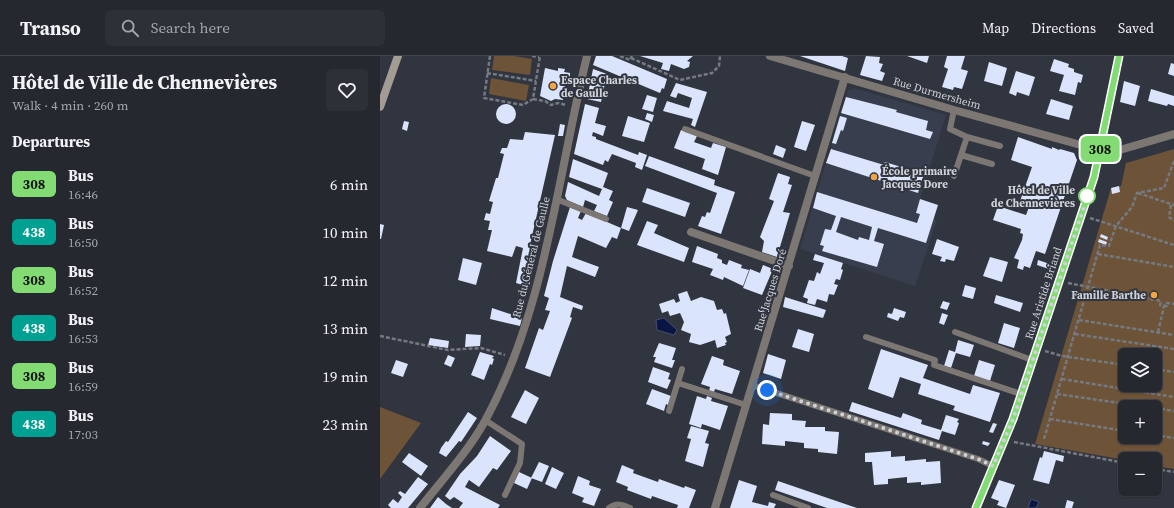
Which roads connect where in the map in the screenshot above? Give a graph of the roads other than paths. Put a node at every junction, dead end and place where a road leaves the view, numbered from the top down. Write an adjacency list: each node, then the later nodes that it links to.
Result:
1 (398, 56): 6 (main road)
2 (587, 56): 17 (street, Rue du Général de Gaulle)
3 (770, 56): 5 (street, Rue Durmersheim)
4 (1119, 56): 12 (street, Rue Aristide Briand)
5 (845, 77): 7 (street, Rue Durmersheim); 15 (street, Rue Jacques Doré)
6 (380, 107)
7 (954, 110): 10 (lane); 12 (street, Rue Durmersheim)
8 (685, 129): 15 (lane)
9 (1174, 134): 12 (street, Rue Durmersheim)
10 (967, 137): 11 (lane); 13 (lane)
11 (1000, 146)
12 (1099, 150): 23 (street, Rue Aristide Briand)
13 (961, 155): 14 (lane); 16 (lane)
14 (992, 164)
15 (815, 176): 20 (street, Rue Jacques Doré)
16 (954, 176)
17 (556, 199): 18 (lane); 30 (street, Rue du Général de Gaulle)
18 (606, 219)
19 (691, 232): 20 (street)
20 (788, 266): 26 (street, Rue Jacques Doré)
21 (955, 332): 23 (lane)
22 (866, 337): 27 (lane)
23 (1032, 360): 27 (street, Rue Aristide Briand)
24 (682, 369): 25 (lane)
25 (678, 383): 28 (lane); 29 (lane)
26 (752, 385): 28 (street, Rue Jacques Doré); 31 (lane)
27 (1021, 394): 31 (street, Rue Aristide Briand)
28 (746, 405): 37 (street, Rue Jacques Doré)
29 (669, 411)
30 (485, 420): 32 (lane); 34 (street, Rue du Général de Gaulle)
31 (993, 466): 39 (street, Rue Aristide Briand)
32 (505, 495)
33 (773, 495): 38 (lane)
34 (420, 508)
35 (609, 508): 36 (lane)
36 (630, 508)
37 (715, 508)
38 (808, 508)
39 (976, 508)

